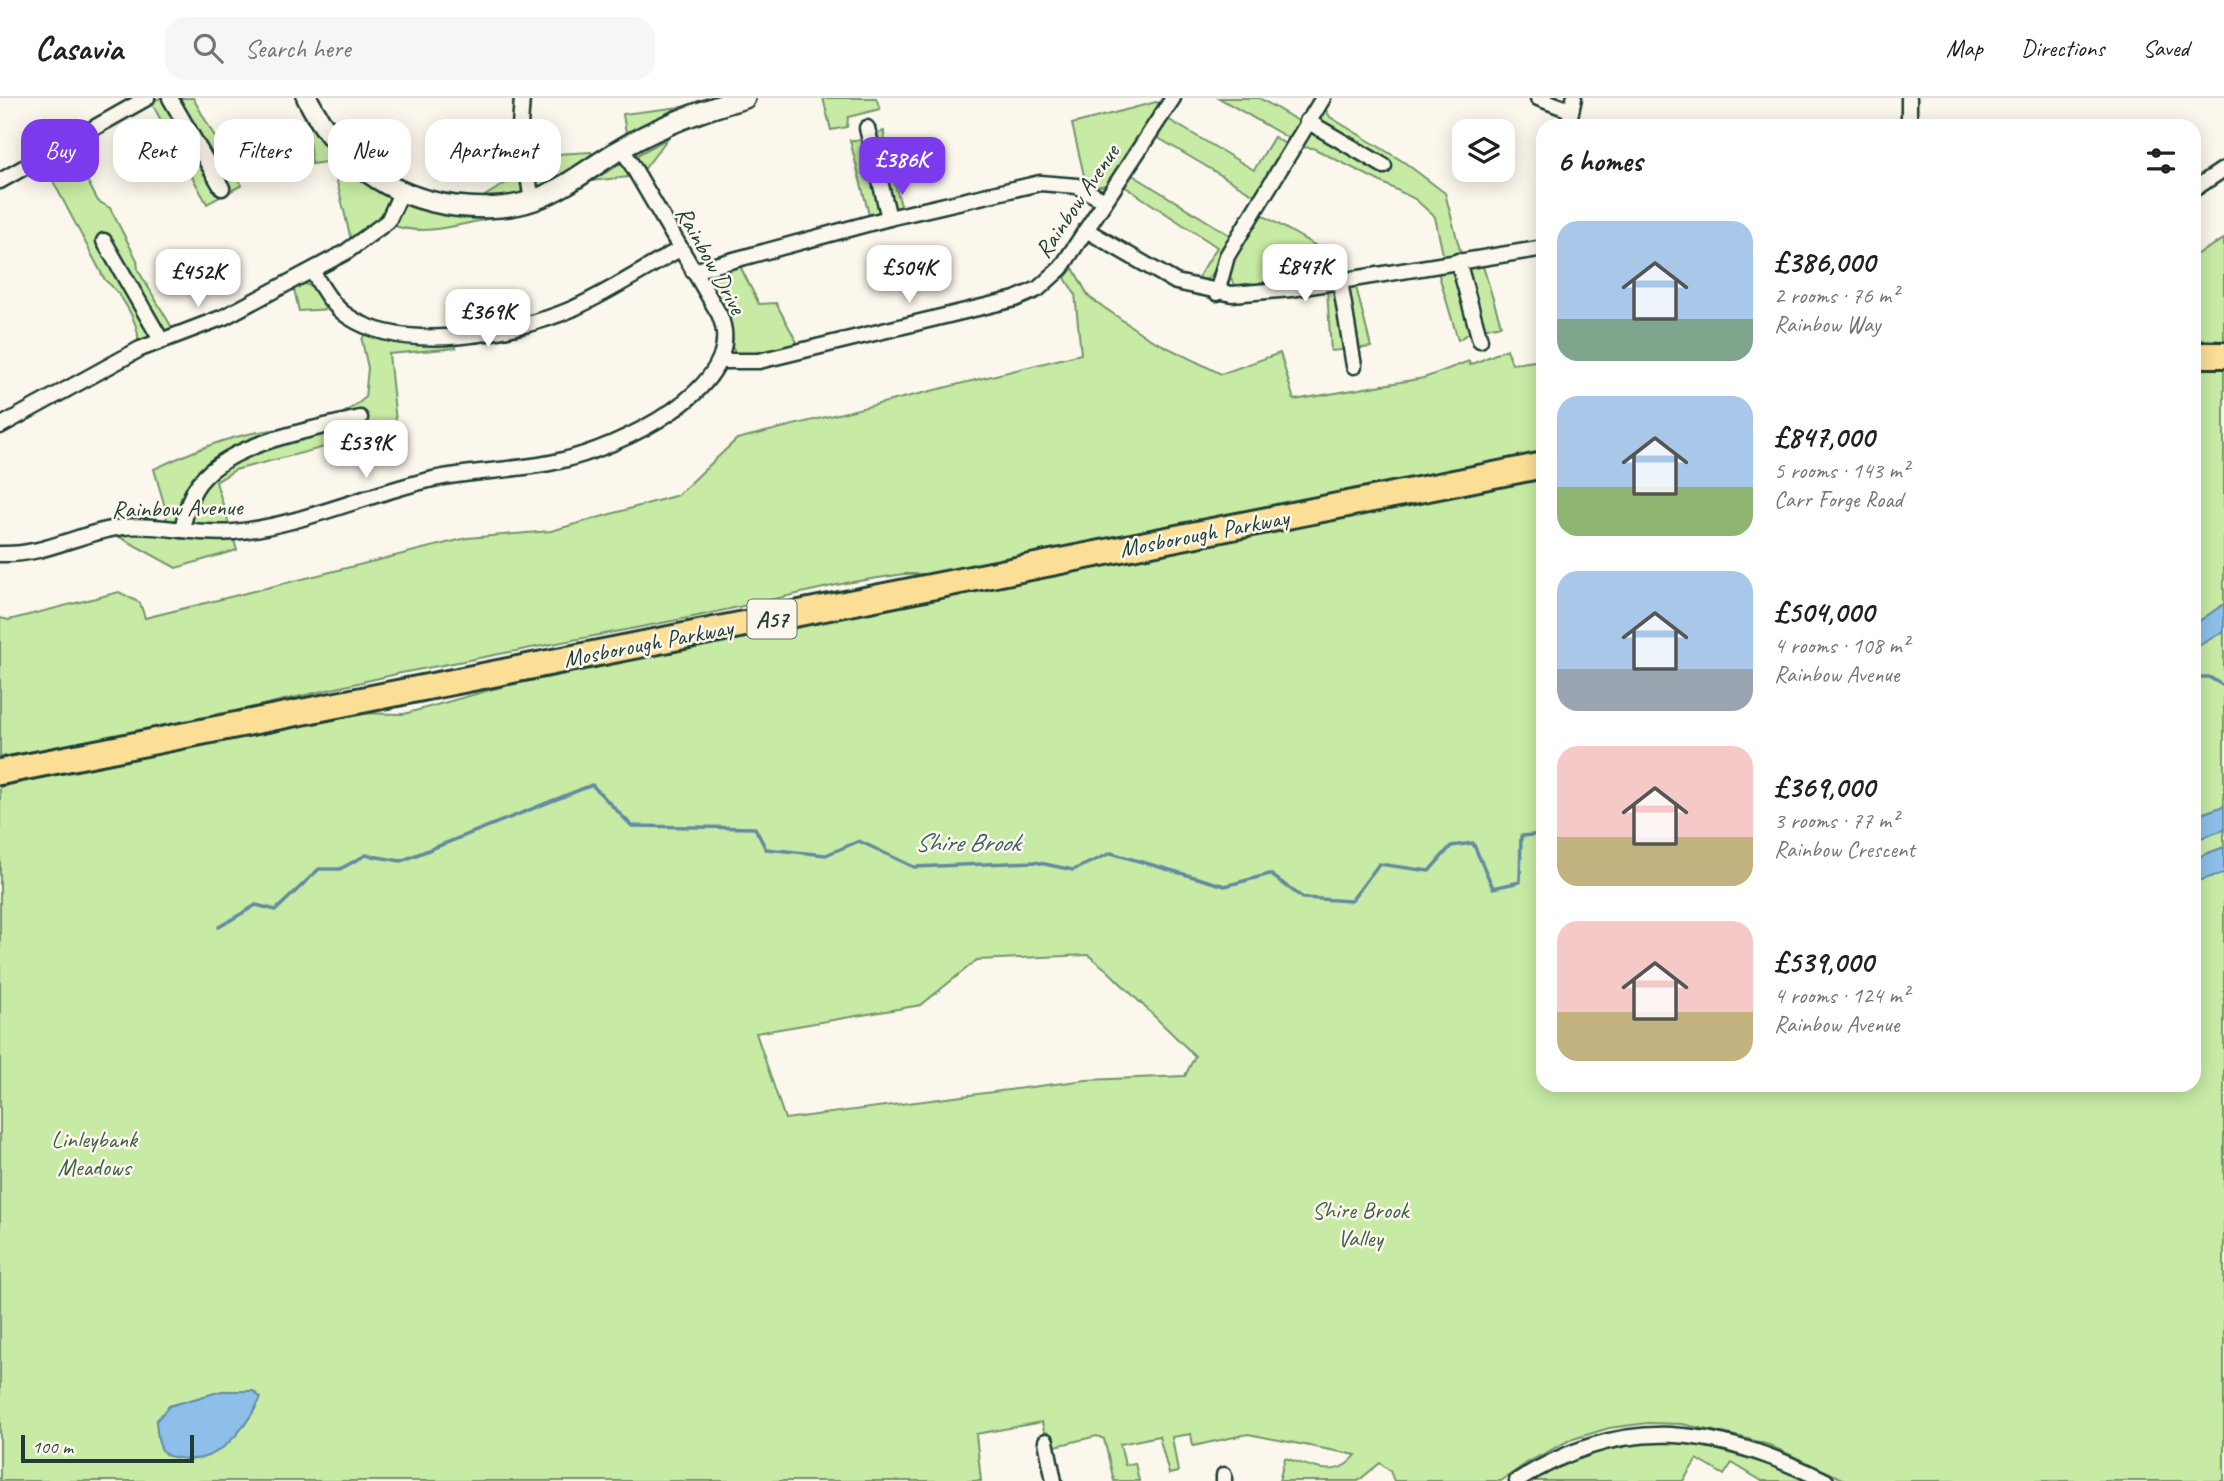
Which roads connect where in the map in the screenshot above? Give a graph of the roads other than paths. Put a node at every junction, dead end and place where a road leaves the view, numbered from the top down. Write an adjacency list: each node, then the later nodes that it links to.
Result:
1 (147, 98): 17 (street)
2 (170, 98): 19 (street)
3 (307, 98): 20 (street)
4 (522, 98): 21 (street)
5 (745, 98): 14 (street)
6 (1173, 98): 22 (street, Rainbow Avenue)
7 (1323, 98): 12 (street)
8 (1538, 98): 10 (street)
9 (1909, 98): 11 (street)
10 (1572, 104)
11 (1909, 119)
12 (1307, 121): 15 (street); 32 (street)
13 (867, 128): 23 (street)
14 (622, 148): 21 (street); 26 (street, Rainbow Drive)
15 (1384, 166)
16 (2224, 169): 18 (street)
17 (0, 181)
18 (2201, 184)
19 (222, 188)
20 (401, 193): 21 (street); 29 (street)
21 (532, 201)
22 (1105, 201): 23 (street); 24 (street, Rainbow Avenue)
23 (889, 218): 30 (street)
24 (1086, 230): 32 (street); 37 (street, Rainbow Avenue)
25 (104, 241): 33 (street)
26 (680, 249): 29 (street); 30 (street, Rainbow Drive)
27 (1536, 249): 28 (street)
28 (1458, 261): 31 (street); 34 (street)
29 (312, 271): 33 (street)
30 (693, 271): 37 (street, Rainbow Drive)
31 (1340, 281): 32 (street); 38 (street)
32 (1217, 293)
33 (161, 340): 40 (street)
34 (1480, 340)
35 (2201, 355): 36 (highway)
36 (2224, 355)
37 (720, 361): 42 (street, Rainbow Avenue)
38 (1354, 366)
39 (360, 418): 42 (street)
40 (0, 426)
41 (1536, 468): 44 (highway, Mosborough Parkway / A57)
42 (182, 530): 43 (street, Rainbow Avenue)
43 (0, 554)
44 (0, 772)
45 (1046, 1441): 46 (street)
46 (1054, 1481)
47 (1517, 1481): 48 (street)
48 (1826, 1481)

